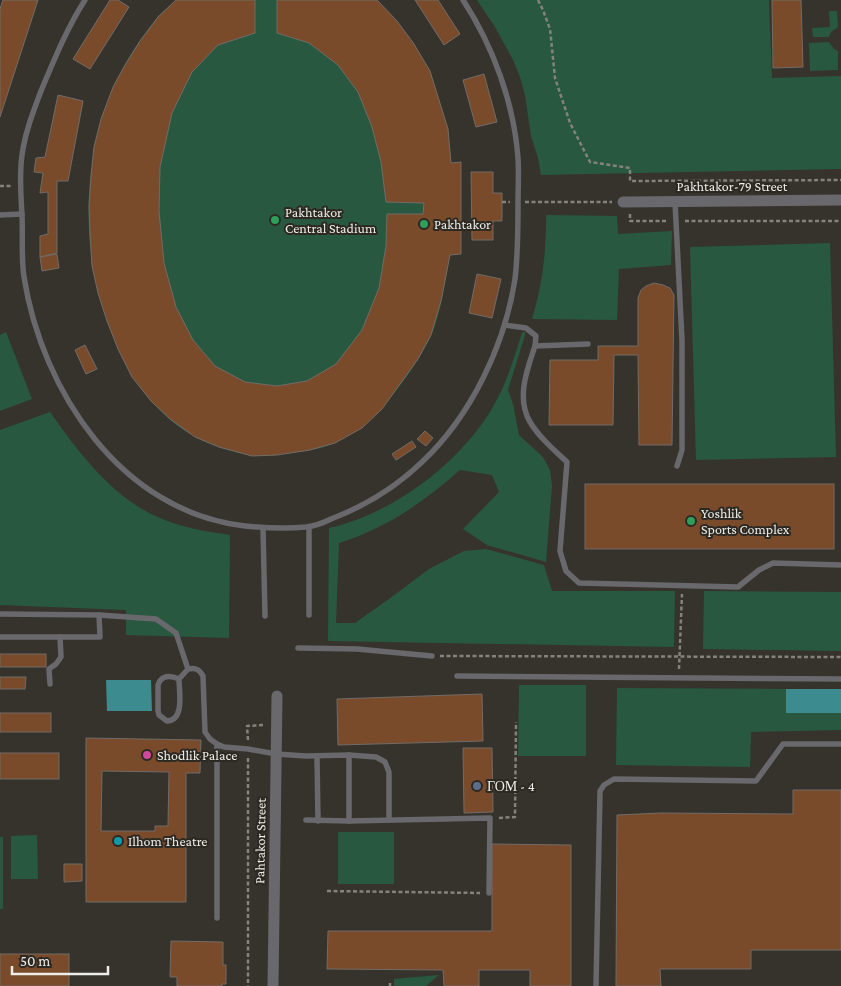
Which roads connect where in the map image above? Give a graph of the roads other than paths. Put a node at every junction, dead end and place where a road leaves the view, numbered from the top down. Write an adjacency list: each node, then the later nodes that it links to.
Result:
1 (85, 0): 6 (lane)
2 (463, 0): 8 (lane)
3 (841, 200): 5 (street, Pakhtakor-79 Street)
4 (623, 202): 5 (street, Pakhtakor-79 Street)
5 (675, 202): 11 (lane)
6 (22, 214): 7 (lane); 13 (lane)
7 (0, 215)
8 (505, 325): 10 (lane); 12 (lane)
9 (588, 344): 10 (lane)
10 (535, 346): 14 (lane)
11 (677, 466)
12 (309, 527): 13 (lane); 18 (lane)
13 (263, 528): 17 (lane)
14 (841, 565)
15 (0, 614): 16 (lane)
16 (99, 615): 20 (lane); 23 (lane)
17 (265, 616)
18 (309, 616)
19 (0, 637): 20 (lane)
20 (60, 638): 27 (lane)
21 (298, 648): 22 (lane)
22 (432, 656)
23 (188, 668): 26 (lane); 29 (lane)
24 (457, 676): 25 (lane)
25 (841, 678)
26 (179, 679): 26 (lane)
27 (50, 684)
28 (277, 696): 31 (street, Pahtakor Street)
29 (217, 744): 31 (lane); 39 (lane)
30 (841, 744): 41 (lane)
31 (276, 754): 33 (lane); 40 (street, Pahtakor Street)
32 (350, 755): 33 (lane); 35 (lane); 37 (lane)
33 (317, 756): 36 (lane)
34 (306, 820): 36 (lane)
35 (389, 820): 37 (lane); 38 (lane)
36 (318, 821): 37 (lane)
37 (349, 821)
38 (489, 893)
39 (217, 918)
40 (273, 986)
41 (596, 986)

